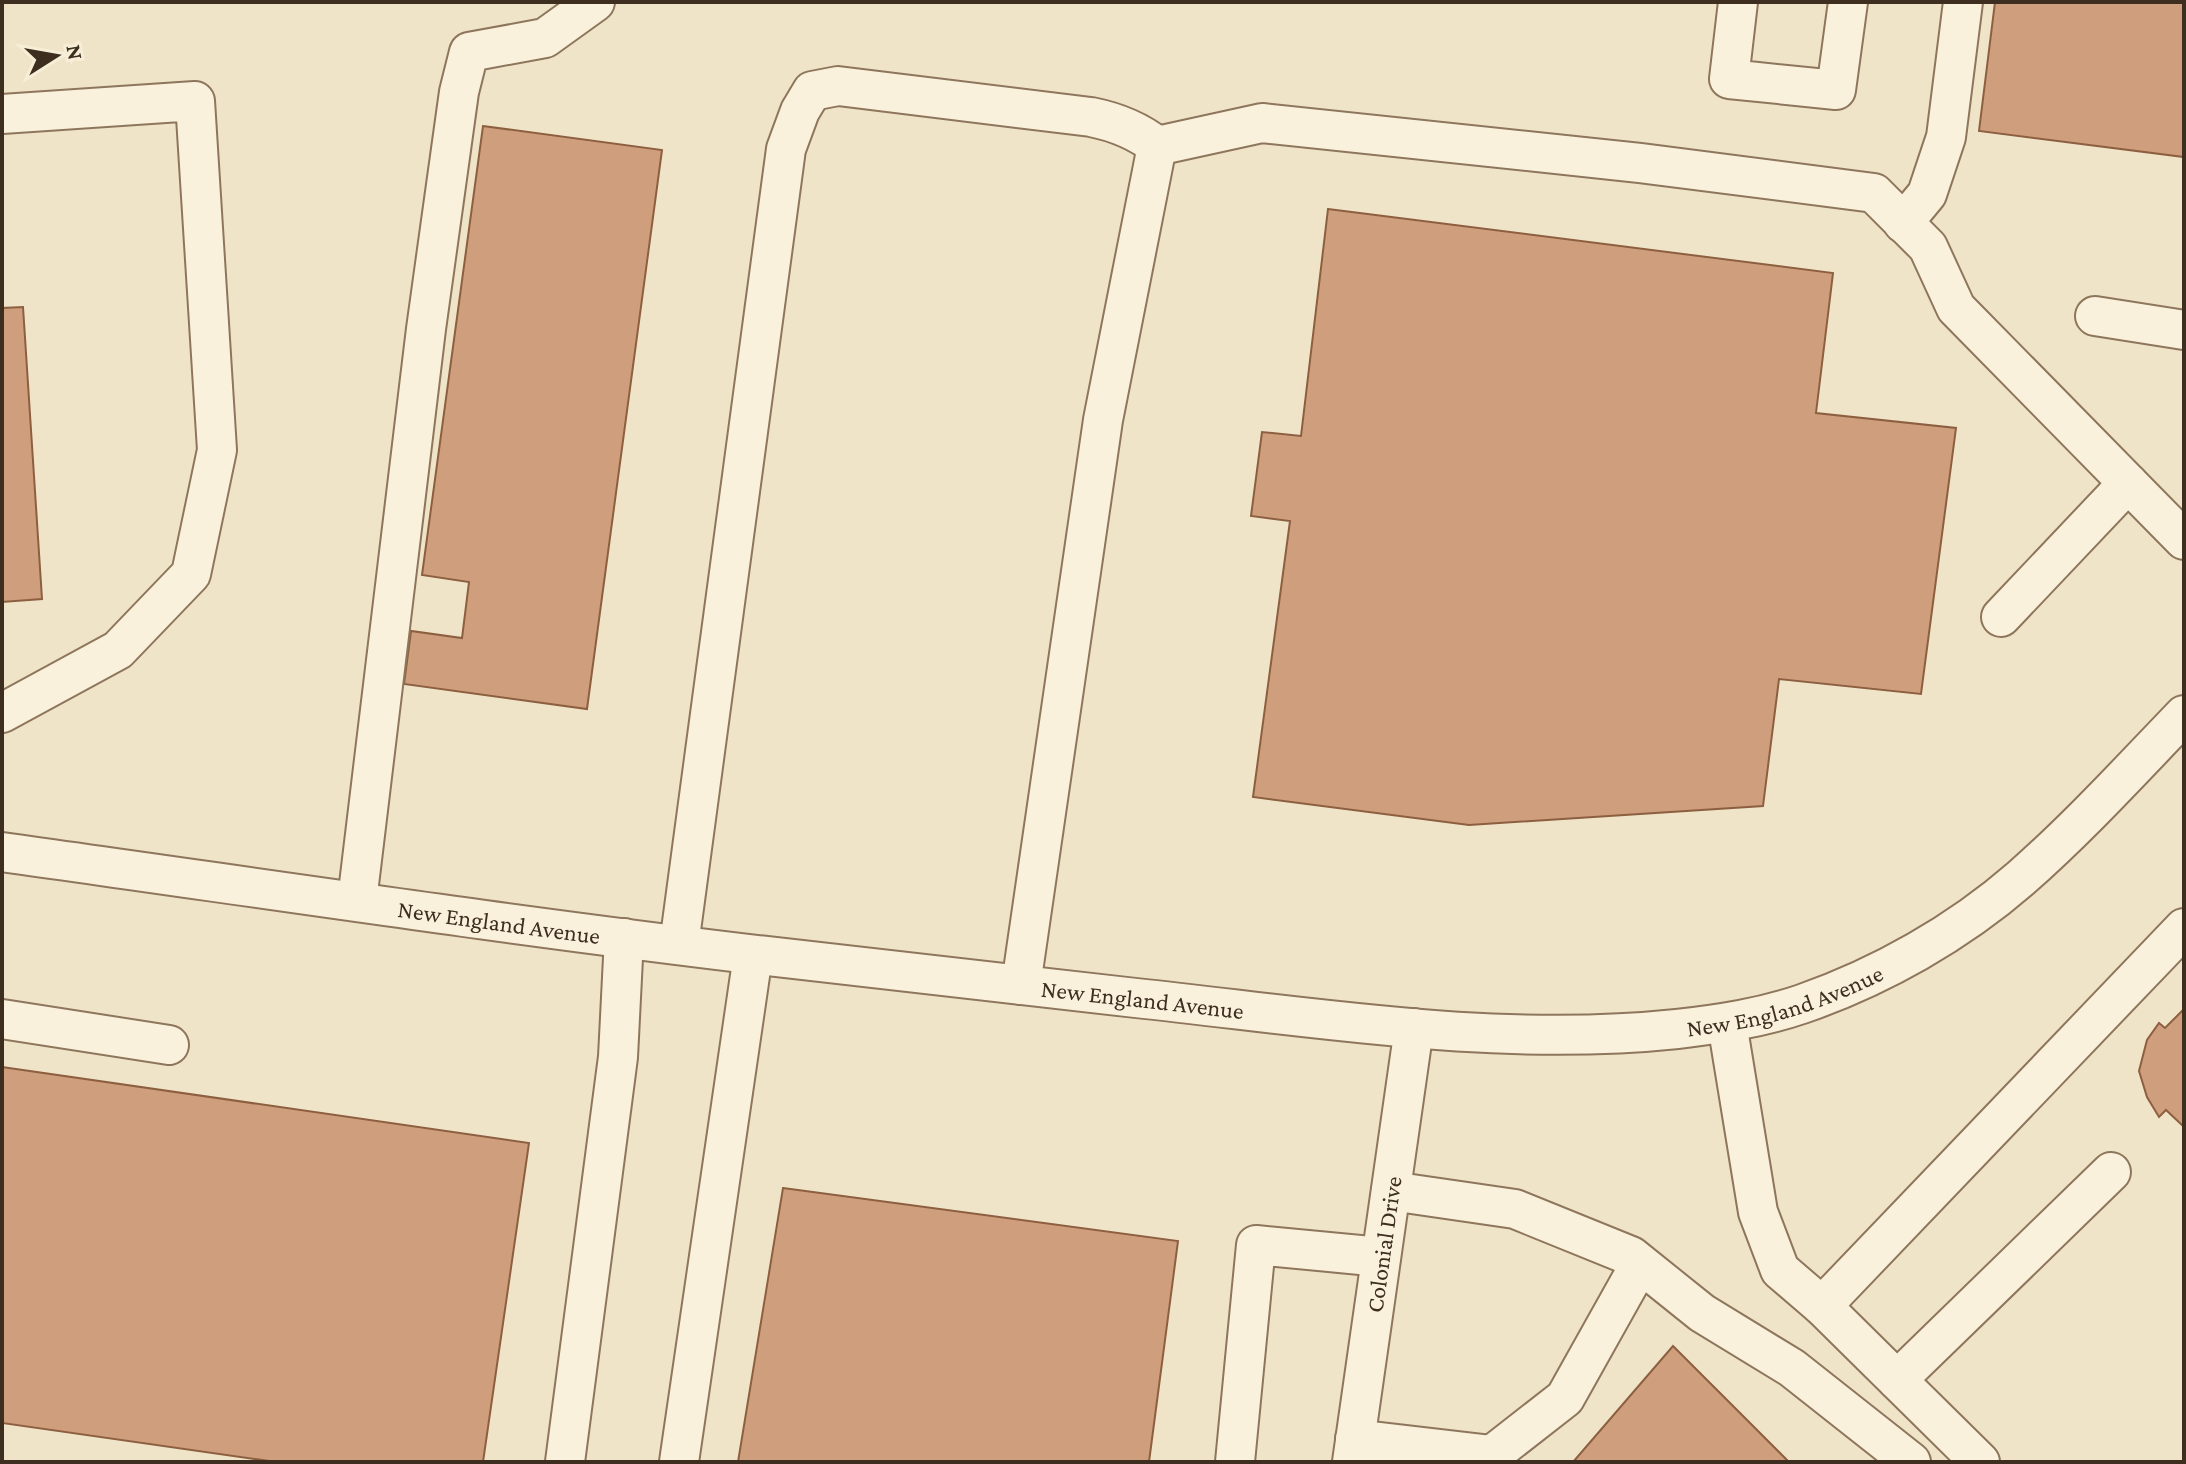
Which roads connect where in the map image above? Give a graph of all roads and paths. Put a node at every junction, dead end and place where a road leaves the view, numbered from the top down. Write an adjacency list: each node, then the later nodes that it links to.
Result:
1 (595, 2): 16 (street)
2 (1738, 2): 3 (street)
3 (1848, 2)
4 (1963, 2): 7 (street)
5 (2, 114): 13 (street)
6 (1157, 146): 7 (street); 19 (street); 21 (street)
7 (1903, 223): 10 (street)
8 (2095, 316): 9 (street)
9 (2184, 330)
10 (2128, 483): 11 (street); 12 (street)
11 (2184, 540)
12 (2001, 617)
13 (2, 713)
14 (2184, 715): 23 (street, New England Avenue)
15 (2, 852): 16 (street, New England Avenue)
16 (357, 901): 18 (street, New England Avenue)
17 (2184, 928): 30 (street)
18 (624, 938): 19 (street, New England Avenue); 34 (street)
19 (679, 945): 20 (street, New England Avenue)
20 (753, 955): 21 (street, New England Avenue); 35 (street)
21 (1021, 985): 24 (street, New England Avenue)
22 (2, 1019): 25 (street)
23 (1727, 1023): 24 (street, New England Avenue); 30 (street)
24 (1414, 1028): 27 (street, Colonial Drive)
25 (169, 1045)
26 (2111, 1172): 31 (street)
27 (1391, 1191): 28 (street, Colonial Drive); 29 (street)
28 (1381, 1257): 32 (street, Colonial Drive); 36 (street)
29 (1640, 1264): 33 (street); 37 (street)
30 (1822, 1306): 31 (street)
31 (1897, 1380): 38 (street)
32 (1354, 1450): 33 (street)
33 (1492, 1459)
34 (565, 1462)
35 (679, 1462)
36 (1235, 1462)
37 (1911, 1462)
38 (1980, 1462)

